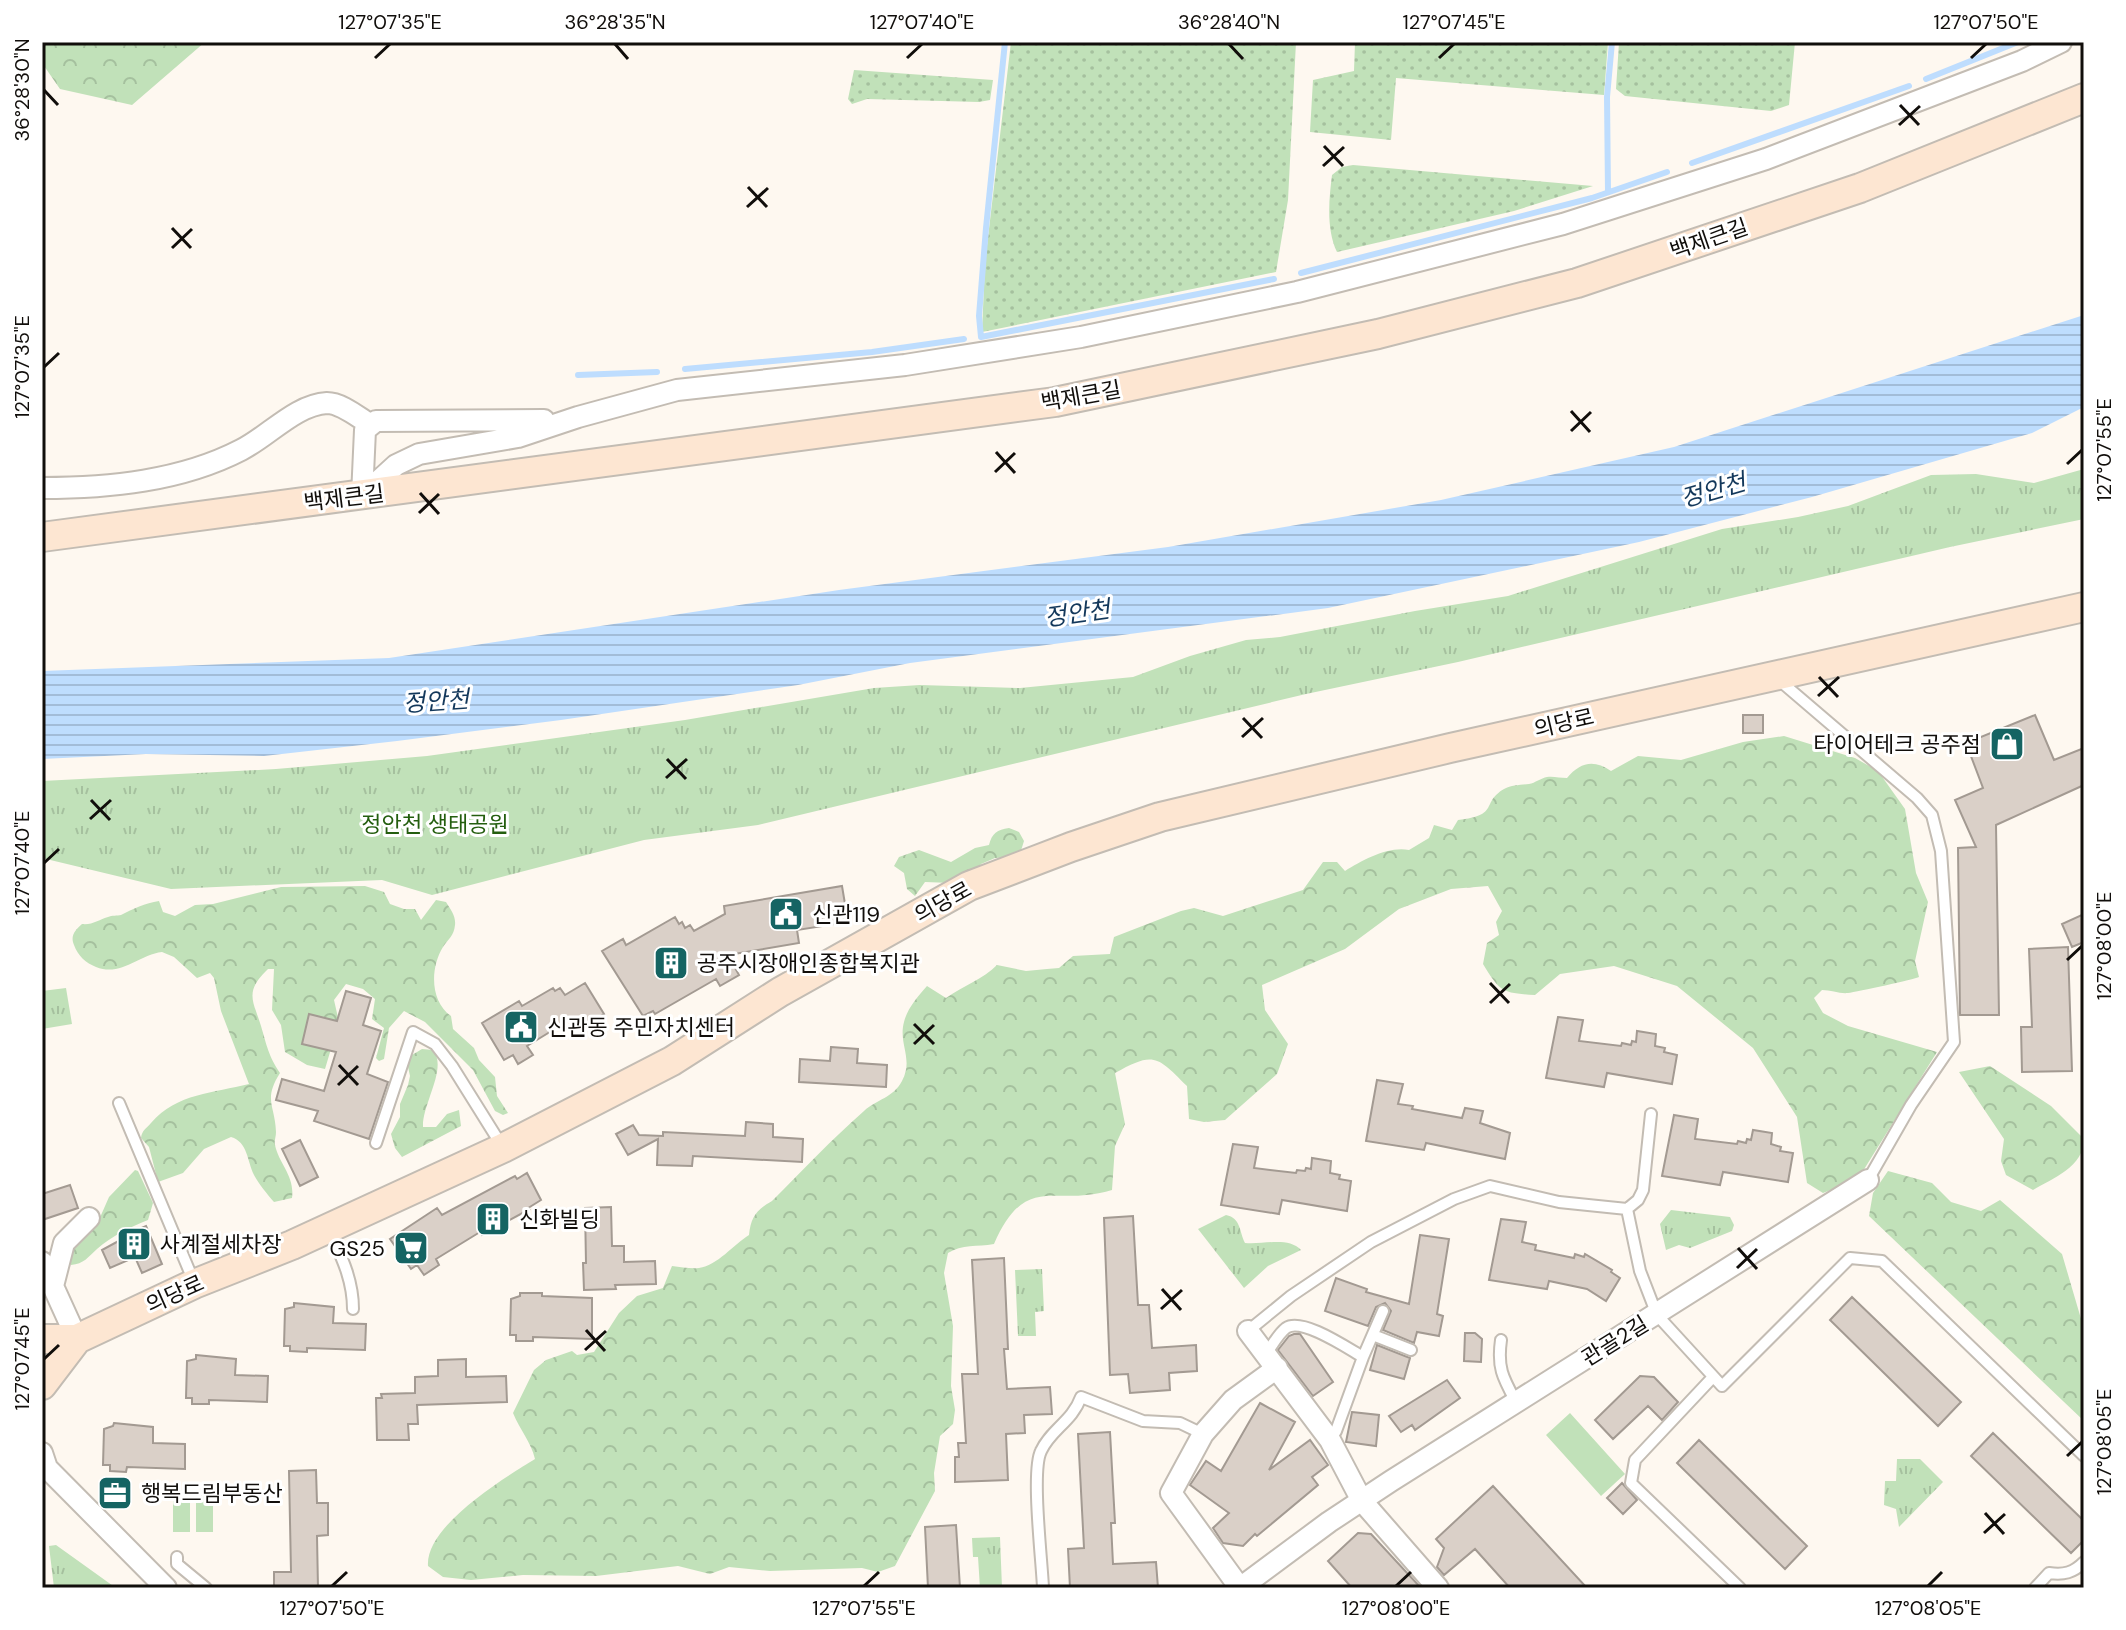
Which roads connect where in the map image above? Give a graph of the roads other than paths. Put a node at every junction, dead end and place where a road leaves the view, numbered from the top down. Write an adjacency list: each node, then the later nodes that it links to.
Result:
1 (2061, 42): 3 (street)
2 (2084, 98): 6 (main road, 백제큰길)
3 (578, 417): 4 (street); 6 (street)
4 (371, 425): 5 (street); 6 (street)
5 (42, 488)
6 (362, 496): 7 (main road, 백제큰길)
7 (42, 537)
8 (2084, 607): 9 (main road, 의당로)
9 (1774, 676): 13 (main road, 의당로); 14 (lane)
10 (119, 1103): 19 (lane)
11 (1651, 1114): 15 (lane)
12 (376, 1143): 13 (lane)
13 (503, 1148): 17 (main road, 의당로)
14 (1868, 1180): 23 (street, 관골2길)
15 (1627, 1209): 23 (lane); 24 (lane)
16 (89, 1218): 20 (street)
17 (328, 1228): 19 (main road, 의당로); 21 (lane)
18 (42, 1262): 20 (street)
19 (194, 1284): 27 (main road, 의당로)
20 (53, 1286): 27 (street)
21 (353, 1309)
22 (1383, 1311): 25 (lane)
23 (1657, 1315): 32 (lane); 34 (street, 관골2길)
24 (1248, 1331): 31 (street)
25 (1373, 1335): 29 (lane); 30 (lane)
26 (42, 1339): 27 (main road)
27 (77, 1339): 33 (main road)
28 (1501, 1340): 34 (lane)
29 (1411, 1350)
30 (1363, 1357): 31 (lane, 관골2길); 36 (lane)
31 (1271, 1361): 35 (street, 관골2길); 36 (street)
32 (1713, 1377): 38 (lane); 47 (lane)
33 (42, 1385)
34 (1516, 1402): 39 (street, 관골2길)
35 (1203, 1434): 44 (lane); 45 (street, 관골2길)
36 (1330, 1440): 39 (street)
37 (42, 1453): 42 (street)
38 (2084, 1456)
39 (1362, 1501): 45 (street, 관골2길); 46 (street)
40 (177, 1557): 43 (lane)
41 (2084, 1562): 48 (lane)
42 (166, 1588)
43 (206, 1588)
44 (1043, 1588)
45 (1240, 1588)
46 (1438, 1588)
47 (1740, 1588)
48 (2035, 1588)

